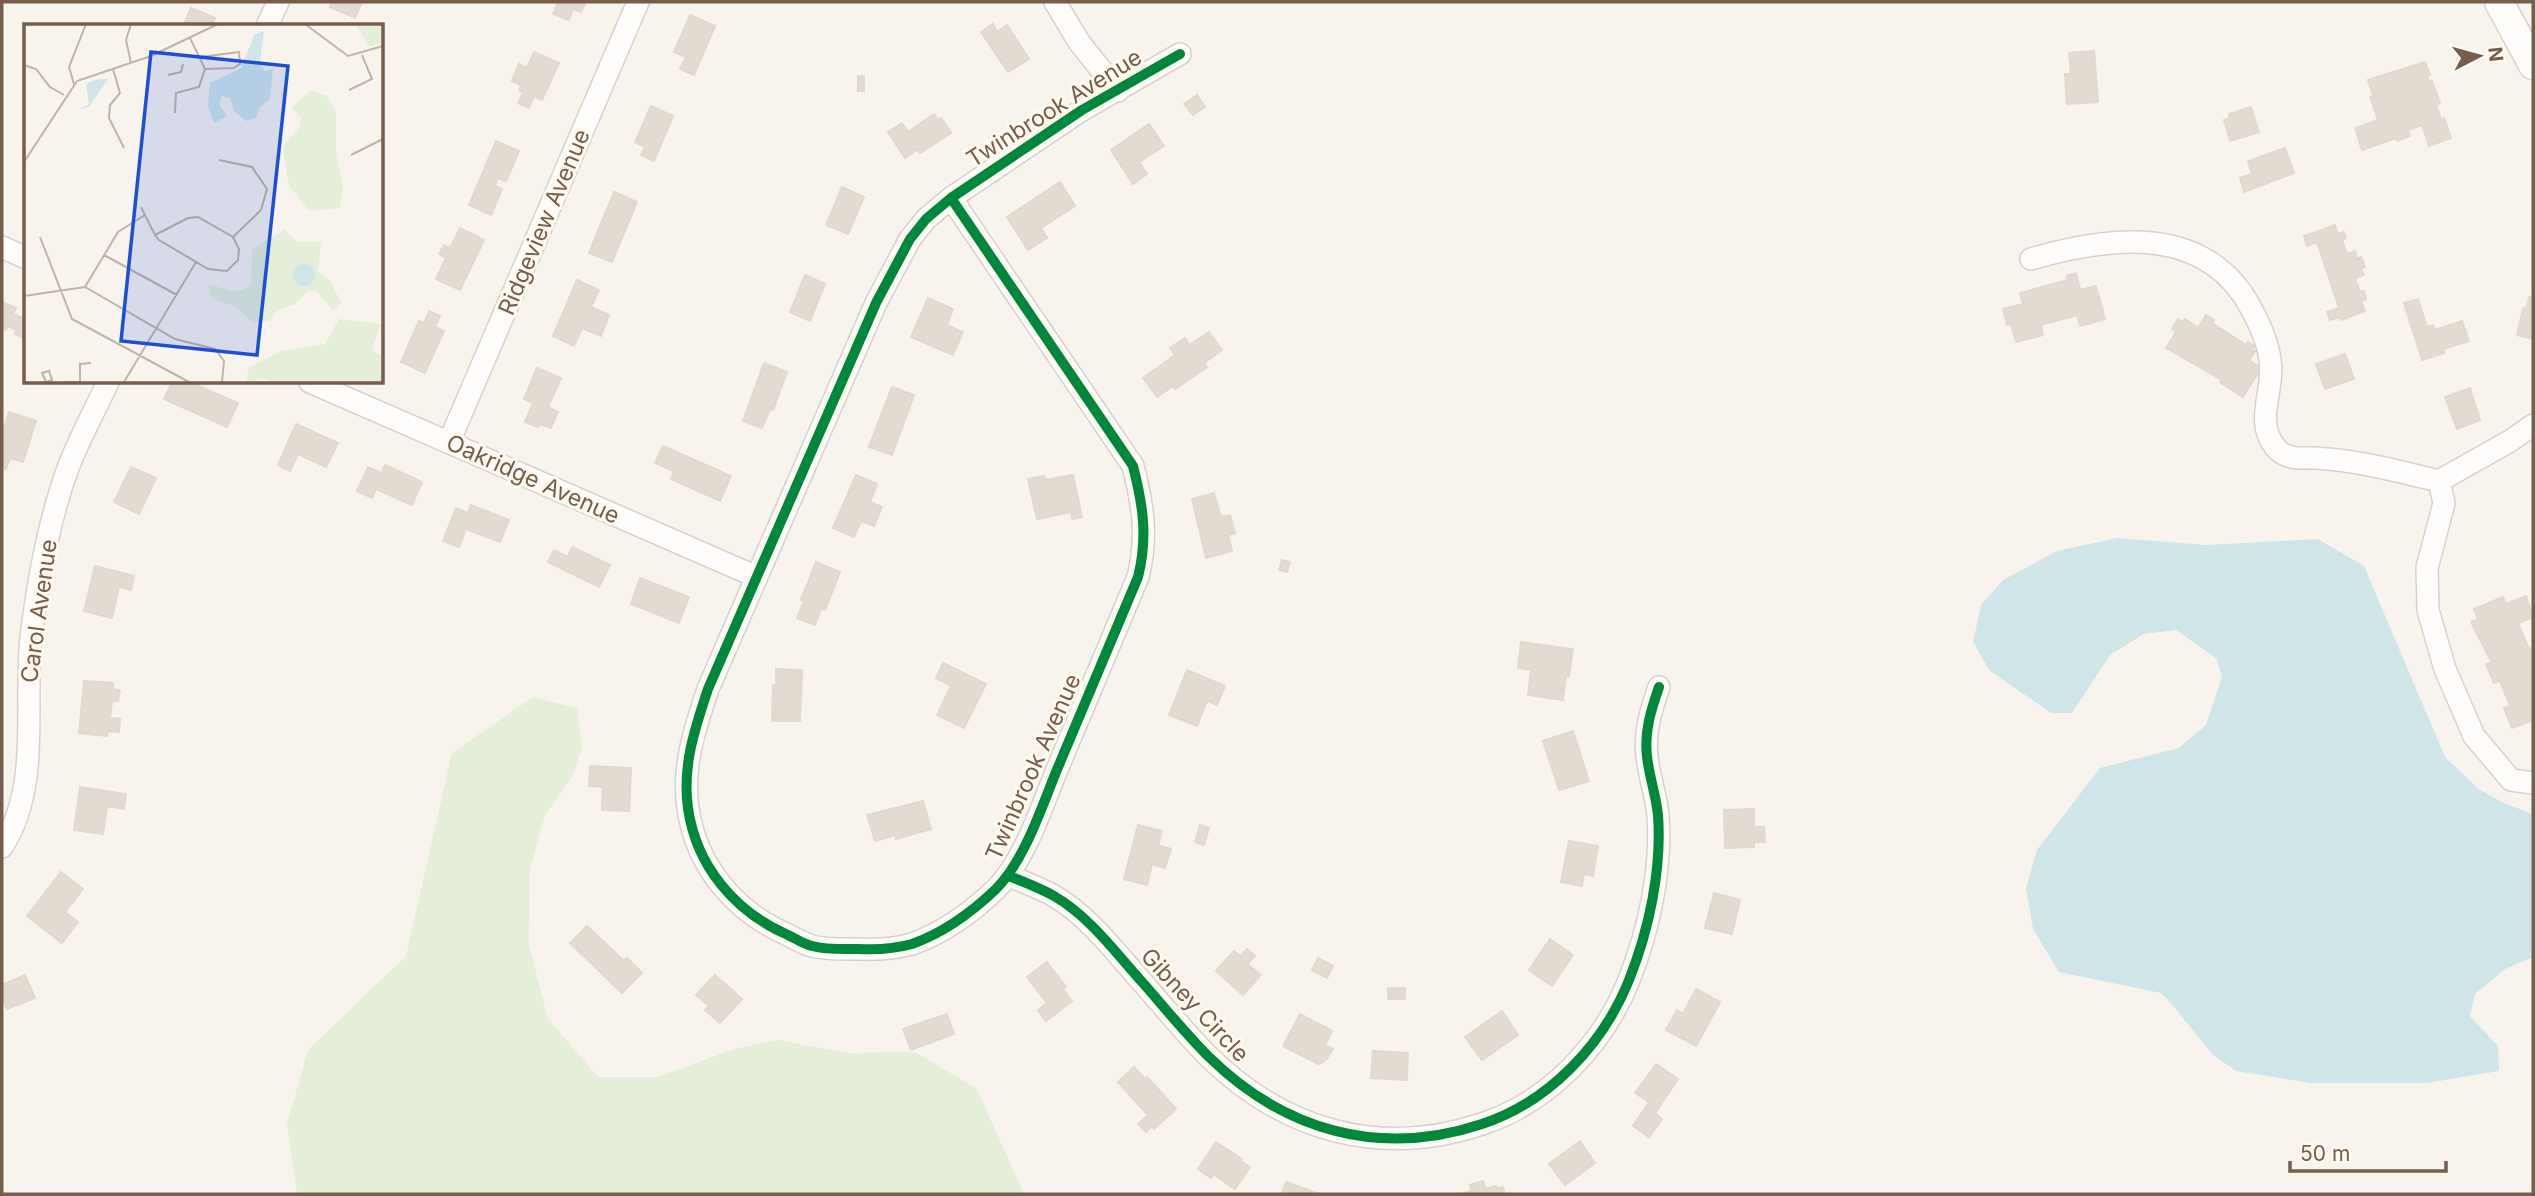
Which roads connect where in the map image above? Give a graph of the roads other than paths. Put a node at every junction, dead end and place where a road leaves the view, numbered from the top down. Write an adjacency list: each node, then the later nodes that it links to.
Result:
1 (278, 2): 5 (street)
2 (638, 2): 16 (street, Ridgeview Avenue)
3 (1055, 2): 8 (street)
4 (2499, 2): 7 (street)
5 (268, 24)
6 (1180, 54): 8 (street, Twinbrook Avenue)
7 (2533, 65)
8 (1118, 91): 9 (street, Twinbrook Avenue)
9 (951, 198): 18 (street, Twinbrook Avenue); 22 (street, Twinbrook Avenue)
10 (2, 247): 11 (street)
11 (24, 257)
12 (2031, 259): 17 (street)
13 (108, 383): 21 (street, Carol Avenue)
14 (312, 383): 16 (street, Oakridge Avenue)
15 (2533, 425): 17 (street)
16 (449, 442): 18 (street, Oakridge Avenue)
17 (2439, 481): 20 (street)
18 (757, 577): 22 (street, Twinbrook Avenue)
19 (1659, 687): 22 (street, Gibney Circle)
20 (2533, 783)
21 (2, 847)
22 (1009, 876)

